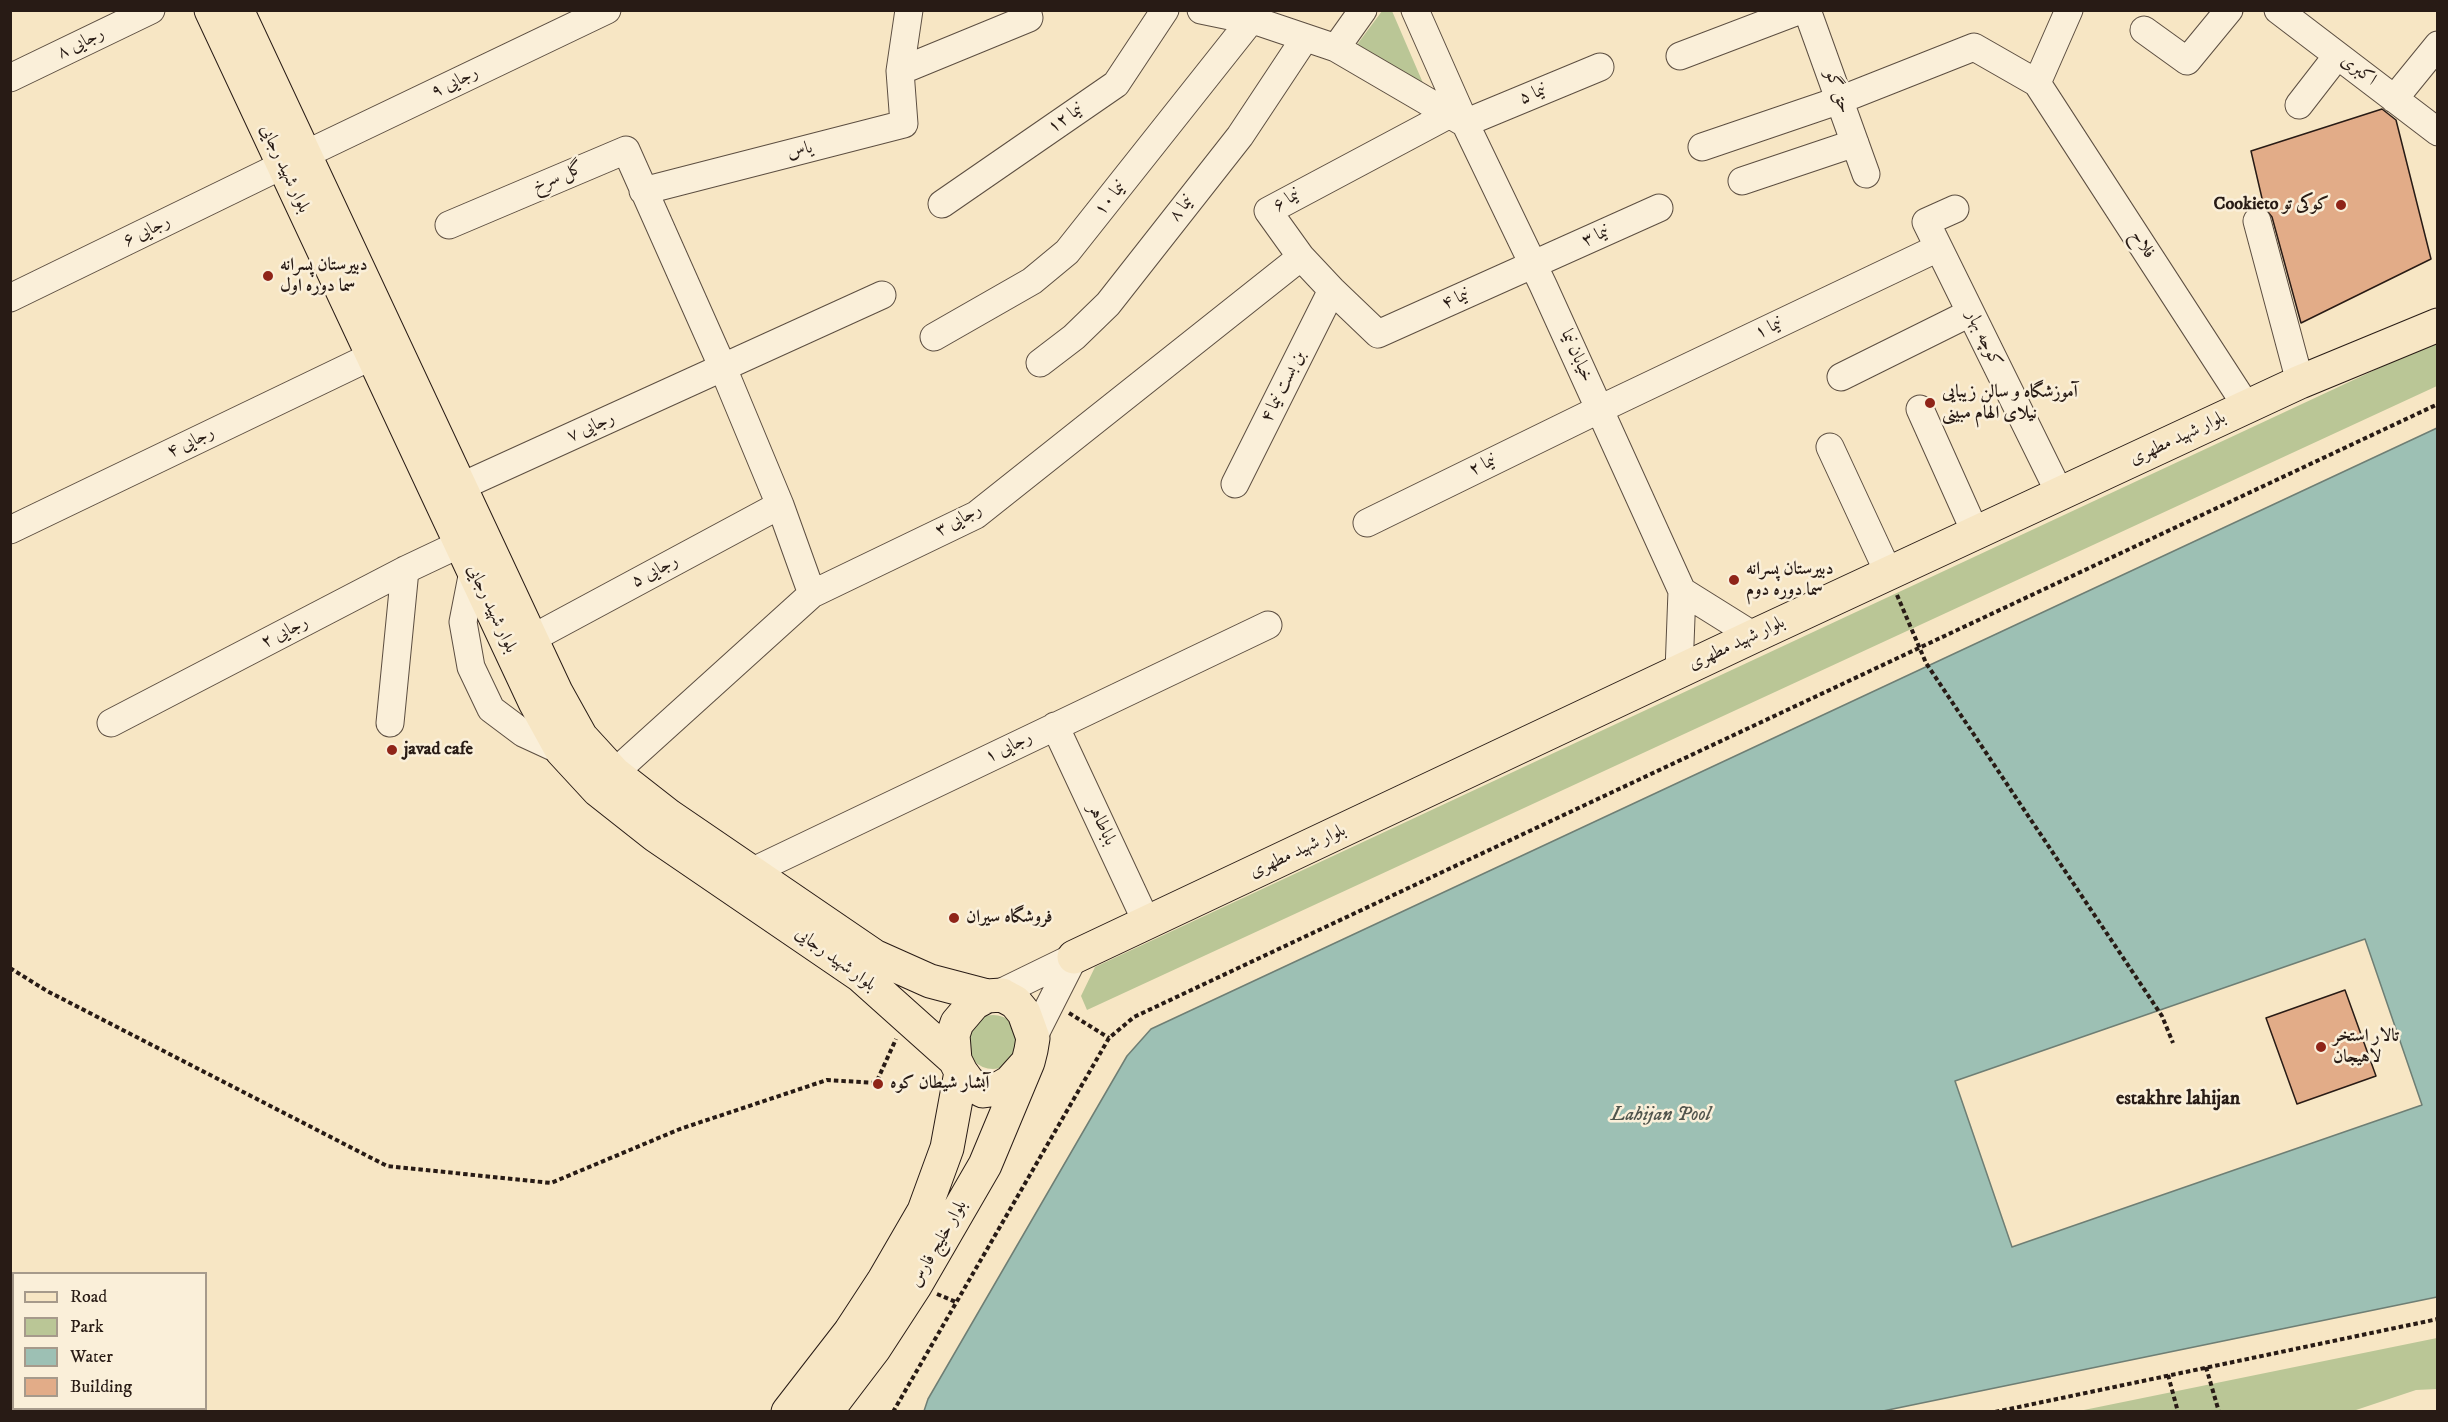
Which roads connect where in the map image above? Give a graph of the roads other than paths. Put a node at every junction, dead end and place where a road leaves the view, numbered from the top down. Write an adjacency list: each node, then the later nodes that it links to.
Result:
1 (151, 10): 25 (street, رجایی ۸)
2 (211, 10): 34 (main road, بلوار شهید رجایی)
3 (237, 10): 34 (main road, بلوار شهید رجایی)
4 (607, 10): 34 (street, رجایی ۹)
5 (909, 10): 24 (street)
6 (1165, 10): 38 (street, نیما ۱۲)
7 (1201, 10): 16 (street)
8 (1363, 10): 20 (street)
9 (1415, 10): 30 (street, خیابان نیما)
10 (1801, 10): 21 (street)
11 (1807, 10): 28 (street, حق گو)
12 (2069, 10): 26 (street)
13 (2229, 10): 17 (street)
14 (2278, 10): 22 (street, اکبری)
15 (1028, 14): 24 (street)
16 (1259, 18): 18 (street); 52 (street, نیما ۱۰)
17 (2145, 30)
18 (1305, 38): 20 (street); 54 (street, نیما ۸)
19 (2438, 45): 27 (street)
20 (1336, 48): 30 (street)
21 (1680, 56)
22 (2337, 56): 27 (street, اکبری); 29 (street)
23 (1600, 67): 30 (street, نیما ۵)
24 (900, 71): 37 (street, یاس)
25 (10, 78)
26 (2037, 83): 28 (street); 58 (street, فلاح)
27 (2394, 99): 31 (street, اکبری)
28 (1840, 100): 32 (street, حق گو); 33 (street)
29 (2299, 105)
30 (1458, 118): 44 (street, نیما ۶); 45 (street, خیابان نیما)
31 (2438, 132)
32 (1855, 143): 35 (street, حق گو); 36 (street)
33 (1702, 147)
34 (293, 160): 48 (street, رجایی ۶); 53 (main road, بلوار شهید رجایی); 63 (main road, بلوار شهید رجایی)
35 (1866, 174)
36 (1742, 181)
37 (643, 191): 42 (street, گل سرخ); 55 (street)
38 (942, 204)
39 (1659, 208): 45 (street, نیما ۳)
40 (1955, 209): 43 (street, کوچه بهار)
41 (2257, 221): 57 (street)
42 (448, 225)
43 (1938, 248): 49 (street, کوچه بهار); 59 (street, نیما ۱)
44 (1301, 257): 46 (street, نیما ۶); 73 (street, رجایی ۳)
45 (1533, 265): 51 (street, نیما ۴); 59 (street, خیابان نیما)
46 (1332, 290): 51 (street, نیما ۶); 62 (street, بن بست نیما ۴)
47 (882, 295): 55 (street, رجایی ۷)
48 (10, 298)
49 (1970, 313): 56 (street); 64 (street, کوچه بهار)
50 (2438, 325): 57 (main road, بلوار شهید مطهری)
51 (1378, 334)
52 (934, 337)
53 (372, 356): 67 (street, رجایی ۴); 69 (main road, بلوار شهید رجایی)
54 (1040, 363)
55 (723, 369): 63 (street, رجایی ۷); 65 (street)
56 (1841, 377)
57 (2300, 382): 58 (main road, بلوار شهید مطهری)
58 (2247, 407): 64 (main road, بلوار شهید مطهری)
59 (1599, 409): 66 (street, نیما ۲); 72 (street, خیابان نیما)
60 (1920, 409): 68 (street)
61 (1830, 447): 71 (street)
62 (1235, 483)
63 (460, 487): 69 (main road, بلوار شهید رجایی)
64 (2060, 494): 68 (main road, بلوار شهید مطهری)
65 (780, 505): 73 (street); 76 (street, رجایی ۵)
66 (1367, 523)
67 (10, 530)
68 (1976, 534): 71 (main road, بلوار شهید مطهری)
69 (472, 550): 70 (street, رجایی ۲); 76 (main road, بلوار شهید رجایی); 81 (main road, بلوار شهید رجایی); 81 (street)
70 (405, 570): 78 (street, رجایی ۲); 79 (street)
71 (1889, 574): 75 (main road, بلوار شهید مطهری)
72 (1682, 591): 75 (street); 77 (street, خیابان نیما)
73 (812, 594): 82 (street, رجایی ۳)
74 (1268, 625): 80 (street, رجایی ۱)
75 (1754, 636): 77 (main road, بلوار شهید مطهری)
76 (531, 639): 82 (main road, بلوار شهید رجایی)
77 (1679, 671): 84 (main road, بلوار شهید مطهری)
78 (111, 723)
79 (390, 723)
80 (1056, 726): 83 (street, رجایی ۱); 84 (street, باباطاهر)
81 (562, 751): 88 (main road, بلوار شهید رجایی)
82 (614, 773): 83 (main road, بلوار شهید رجایی)
83 (751, 872): 86 (main road, بلوار شهید رجایی)
84 (1147, 923): 85 (main road, بلوار شهید مطهری)
85 (1074, 957): 86 (street); 87 (street)
86 (991, 996): 87 (main road); 88 (main road)
87 (1030, 1050): 88 (main road); 90 (main road, بلوار خلیج فارس)
88 (958, 1066): 89 (main road, بلوار خلیج فارس)
89 (788, 1412)
90 (826, 1412)

